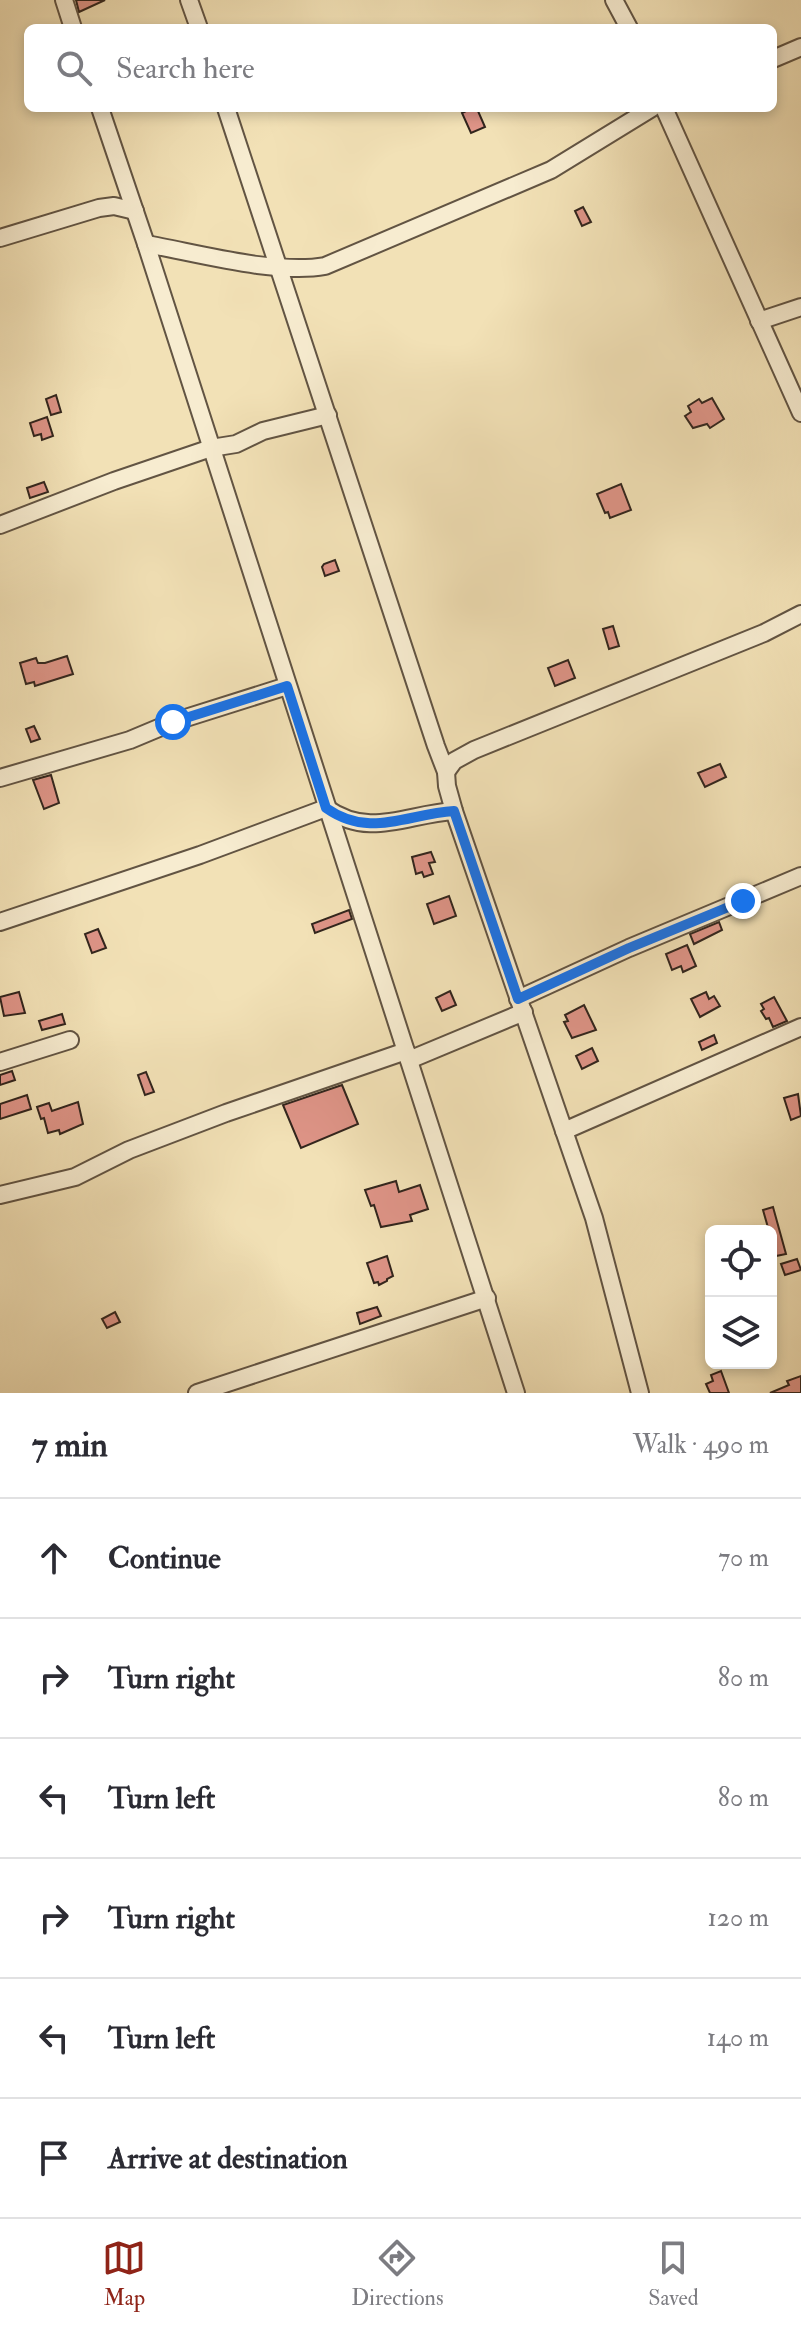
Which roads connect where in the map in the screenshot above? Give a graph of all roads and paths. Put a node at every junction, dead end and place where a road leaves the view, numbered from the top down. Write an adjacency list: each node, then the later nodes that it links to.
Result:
1 (64, 0): 4 (street)
2 (189, 0): 5 (street)
3 (614, 0): 6 (street)
4 (72, 24)
5 (198, 24)
6 (627, 24)
7 (801, 47): 8 (street)
8 (777, 57)
9 (101, 112): 13 (street)
10 (227, 112): 16 (street)
11 (646, 112): 16 (street)
12 (666, 112): 18 (street)
13 (135, 211): 14 (street); 15 (street)
14 (0, 238)
15 (146, 244): 16 (street); 21 (street)
16 (280, 268): 20 (street)
17 (801, 307): 18 (street)
18 (759, 321): 19 (street)
19 (801, 413)
20 (328, 415): 21 (street); 25 (street)
21 (211, 448): 22 (street); 24 (street)
22 (0, 525)
23 (801, 614): 25 (street)
24 (287, 686): 26 (street); 27 (street)
25 (446, 772): 28 (street)
26 (0, 778)
27 (326, 808): 28 (street); 30 (street); 34 (street)
28 (454, 811): 31 (street)
29 (801, 876): 31 (street)
30 (0, 922)
31 (521, 1005): 34 (street); 36 (street)
32 (801, 1027): 36 (street)
33 (70, 1040): 35 (street)
34 (408, 1056): 37 (street); 38 (street)
35 (0, 1062)
36 (564, 1131): 41 (street)
37 (0, 1195)
38 (487, 1298): 39 (street); 40 (street)
39 (197, 1393)
40 (516, 1393)
41 (640, 1393)

